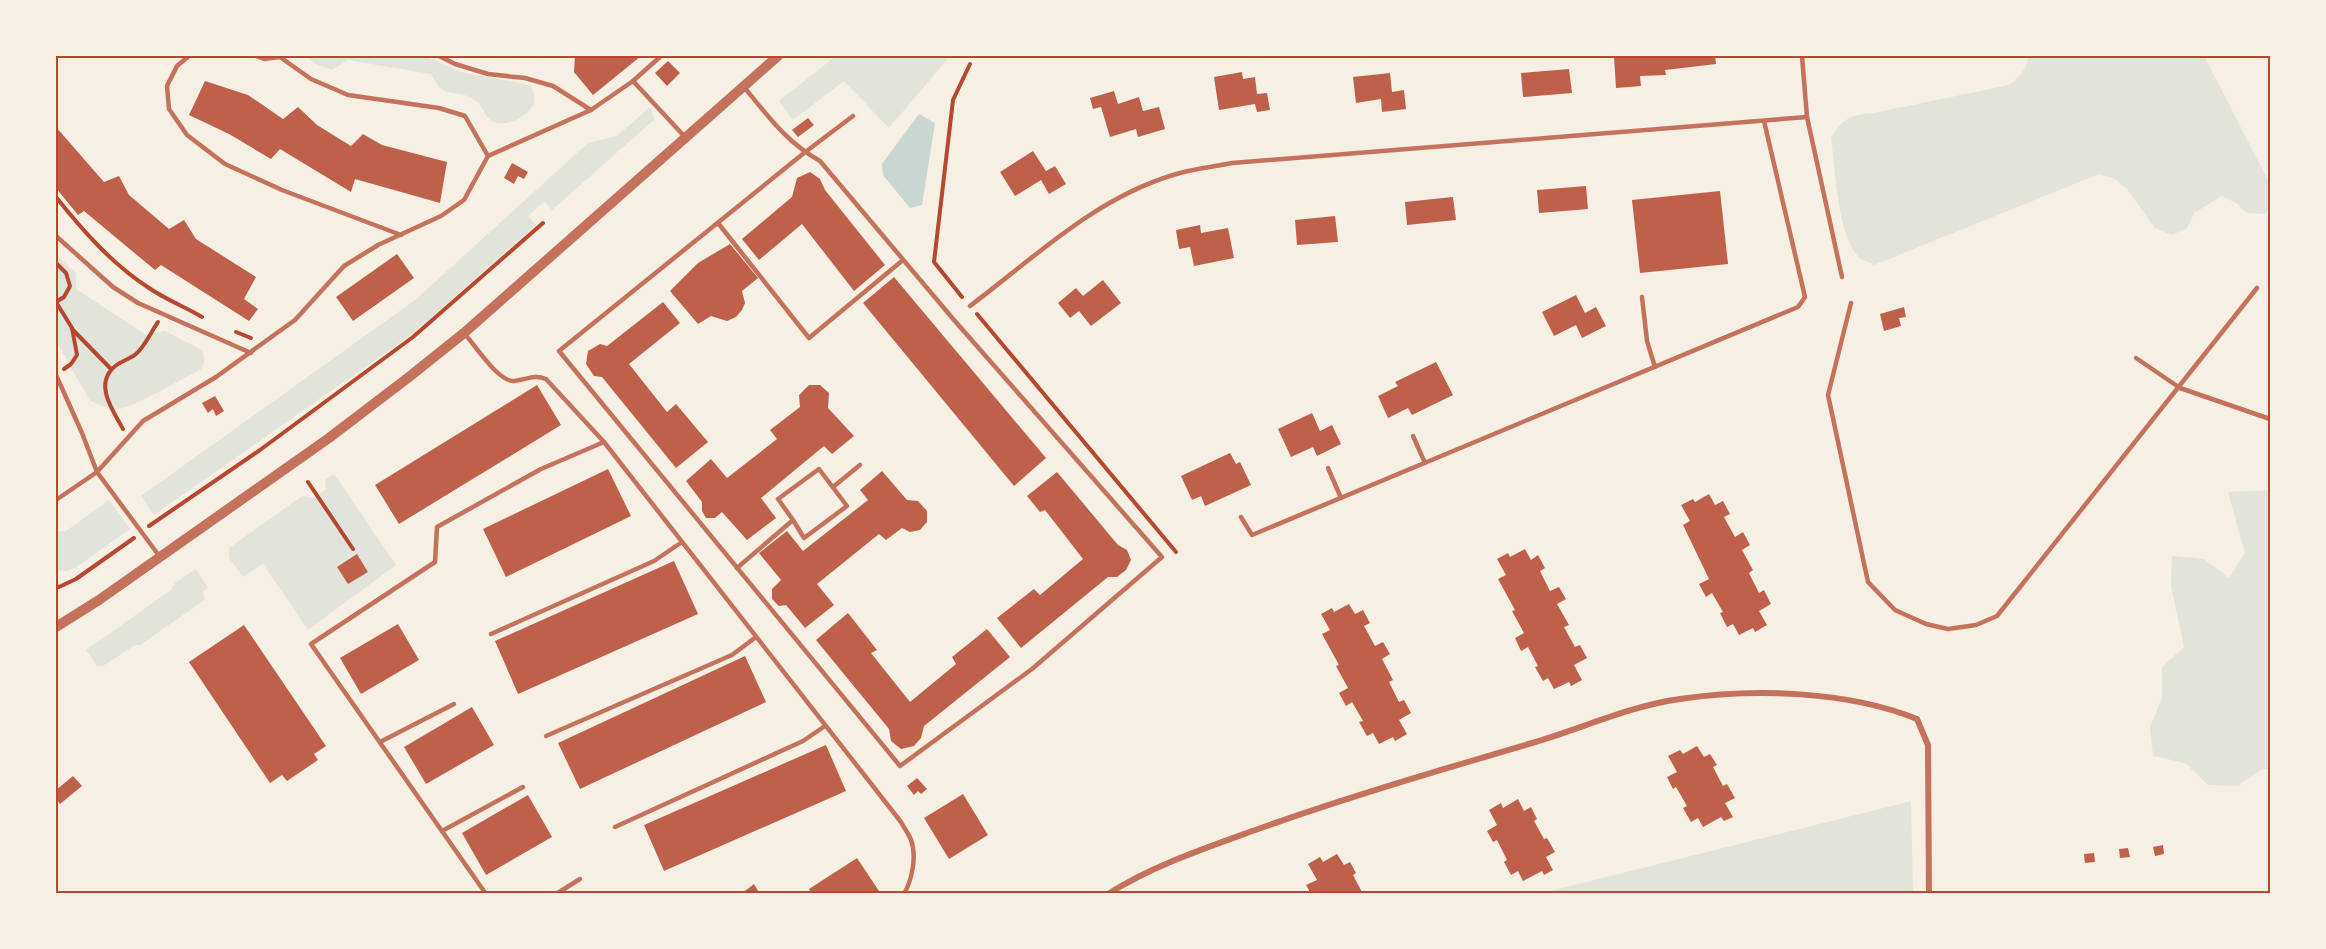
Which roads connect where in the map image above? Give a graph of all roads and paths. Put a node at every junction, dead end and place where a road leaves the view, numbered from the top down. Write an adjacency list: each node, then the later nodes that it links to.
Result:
1 (189, 56): 21 (lane)
2 (256, 56): 3 (lane)
3 (280, 56): 17 (lane)
4 (439, 56): 11 (lane)
5 (661, 56): 9 (lane)
6 (778, 56): 10 (street)
7 (1802, 56): 13 (lane)
8 (970, 64): 31 (path)
9 (633, 81): 11 (lane); 15 (lane)
10 (743, 85): 15 (street); 16 (lane)
11 (591, 110): 17 (lane)
12 (853, 116): 16 (lane)
13 (1807, 117): 14 (lane); 25 (lane)
14 (1764, 121): 31 (lane); 40 (lane)
15 (685, 138): 36 (street)
16 (804, 153): 20 (lane); 23 (lane)
17 (488, 156): 21 (lane)
18 (56, 197): 28 (path)
19 (543, 223): 58 (path)
20 (718, 223): 23 (lane); 63 (lane)
21 (401, 235): 37 (lane)
22 (56, 236): 32 (lane)
23 (903, 260): 63 (lane)
24 (56, 263): 29 (path)
25 (1842, 277)
26 (2257, 288): 43 (lane)
27 (1642, 297): 40 (lane)
28 (173, 301): 32 (path); 33 (path)
29 (56, 303): 34 (path)
30 (1851, 303): 43 (lane)
31 (970, 306): 61 (path)
32 (164, 314): 38 (lane); 41 (path)
33 (204, 317)
34 (72, 328): 41 (path); 42 (path)
35 (230, 330): 37 (path)
36 (464, 333): 47 (lane); 62 (street)
37 (260, 346): 38 (lane)
38 (251, 353): 46 (lane)
39 (2136, 358): 43 (lane)
40 (1655, 367): 48 (lane)
41 (111, 369): 46 (path)
42 (56, 375): 51 (lane)
43 (2180, 388): 44 (lane)
44 (2271, 419)
45 (1413, 436): 48 (lane)
46 (128, 438): 51 (lane)
47 (604, 442): 59 (lane); 71 (lane)
48 (1425, 463): 54 (lane)
49 (860, 465): 53 (lane)
50 (1328, 468): 54 (lane)
51 (97, 472): 55 (lane); 58 (lane)
52 (308, 482): 60 (path)
53 (833, 487): 57 (lane); 57 (lane)
54 (1341, 498): 56 (lane)
55 (56, 500)
56 (1240, 517)
57 (793, 520): 63 (lane)
58 (141, 532): 62 (lane); 64 (path)
59 (682, 542): 66 (lane); 67 (lane)
60 (353, 549)
61 (1176, 552)
62 (160, 557): 65 (street)
63 (736, 567)
64 (56, 586)
65 (56, 625)
66 (491, 634)
67 (756, 637): 69 (lane); 70 (lane)
68 (454, 704): 71 (lane)
69 (825, 726): 73 (lane); 78 (lane)
70 (546, 736)
71 (380, 742): 74 (lane)
72 (522, 787): 74 (lane)
73 (615, 827)
74 (442, 831): 76 (lane)
75 (580, 879): 77 (lane)
76 (486, 894)
77 (556, 894)
78 (904, 894)
79 (1108, 894): 80 (street)
80 (1929, 894)

